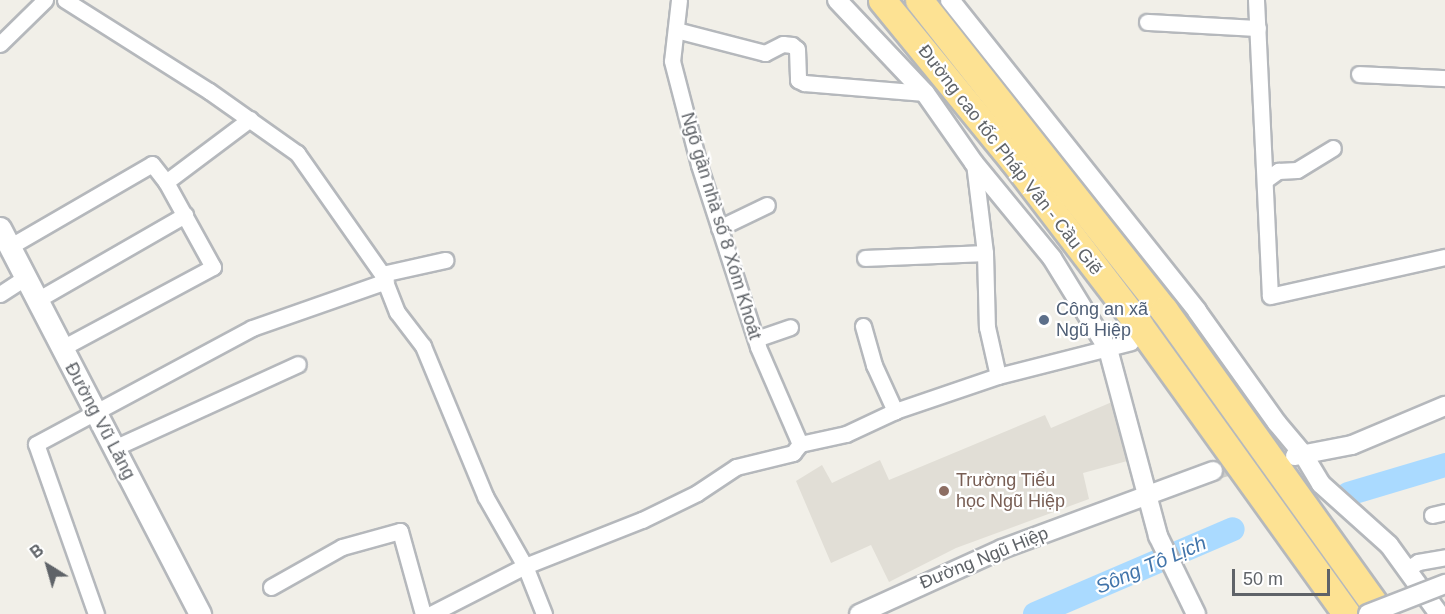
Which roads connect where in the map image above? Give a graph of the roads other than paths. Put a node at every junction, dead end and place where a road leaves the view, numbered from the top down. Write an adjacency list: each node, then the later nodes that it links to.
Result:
1 (45, 0): 12 (street)
2 (65, 0): 16 (street)
3 (679, 0): 11 (street, Ngõ gần nhà số 8 Xóm Khoát)
4 (837, 0): 15 (street)
5 (882, 0): 61 (highway, Đường cao tốc Pháp Vân - Cầu Giẽ)
6 (919, 0): 63 (highway, Đường cao tốc Pháp Vân - Cầu Giẽ)
7 (950, 0): 46 (street)
8 (1256, 0): 10 (street)
9 (1147, 22): 10 (street)
10 (1258, 28): 19 (street)
11 (676, 30): 15 (street); 23 (street, Ngõ gần nhà số 8 Xóm Khoát)
12 (0, 44)
13 (1359, 74): 14 (street)
14 (1445, 78)
15 (925, 93): 18 (street)
16 (250, 119): 20 (street); 29 (street)
17 (1333, 148): 19 (street)
18 (974, 164): 25 (street); 38 (street)
19 (1268, 179): 26 (street)
20 (166, 182): 22 (street); 24 (street)
21 (767, 205): 23 (street)
22 (185, 215): 32 (street); 37 (street)
23 (719, 228): 35 (street, Ngõ gần nhà số 8 Xóm Khoát)
24 (5, 238): 30 (main road, Đường Vũ Lăng)
25 (985, 253): 27 (street); 40 (street)
26 (1445, 257)
27 (865, 258)
28 (445, 260): 29 (street)
29 (384, 277): 42 (street); 50 (street)
30 (25, 278): 31 (street); 32 (main road, Đường Vũ Lăng)
31 (0, 294)
32 (37, 300): 37 (main road, Đường Vũ Lăng)
33 (863, 326): 43 (street)
34 (790, 327): 35 (street)
35 (756, 339): 44 (street, Ngõ gần nhà số 8 Xóm Khoát)
36 (1131, 342): 38 (street)
37 (62, 348): 42 (main road, Đường Vũ Lăng)
38 (1108, 349): 40 (street); 48 (street)
39 (298, 364): 45 (street)
40 (998, 376): 43 (street)
41 (1445, 406): 46 (street)
42 (94, 411): 45 (main road, Đường Vũ Lăng); 54 (street)
43 (895, 411): 44 (street)
44 (800, 444): 50 (street)
45 (114, 448): 55 (main road, Đường Vũ Lăng)
46 (1296, 453): 51 (street)
47 (1215, 475): 48 (street, Đường Ngũ Hiệp)
48 (1146, 498): 59 (street, Đường Ngũ Hiệp); 60 (street)
49 (1445, 556): 51 (street)
50 (525, 566): 57 (street); 58 (street)
51 (1407, 569): 64 (street)
52 (1445, 584): 62 (street, bridge)
53 (271, 587): 56 (street)
54 (96, 614)
55 (200, 614)
56 (423, 614)
57 (431, 614)
58 (544, 614)
59 (859, 614)
60 (1196, 614)
61 (1347, 614)
62 (1368, 614)
63 (1382, 614)
64 (1439, 614)

